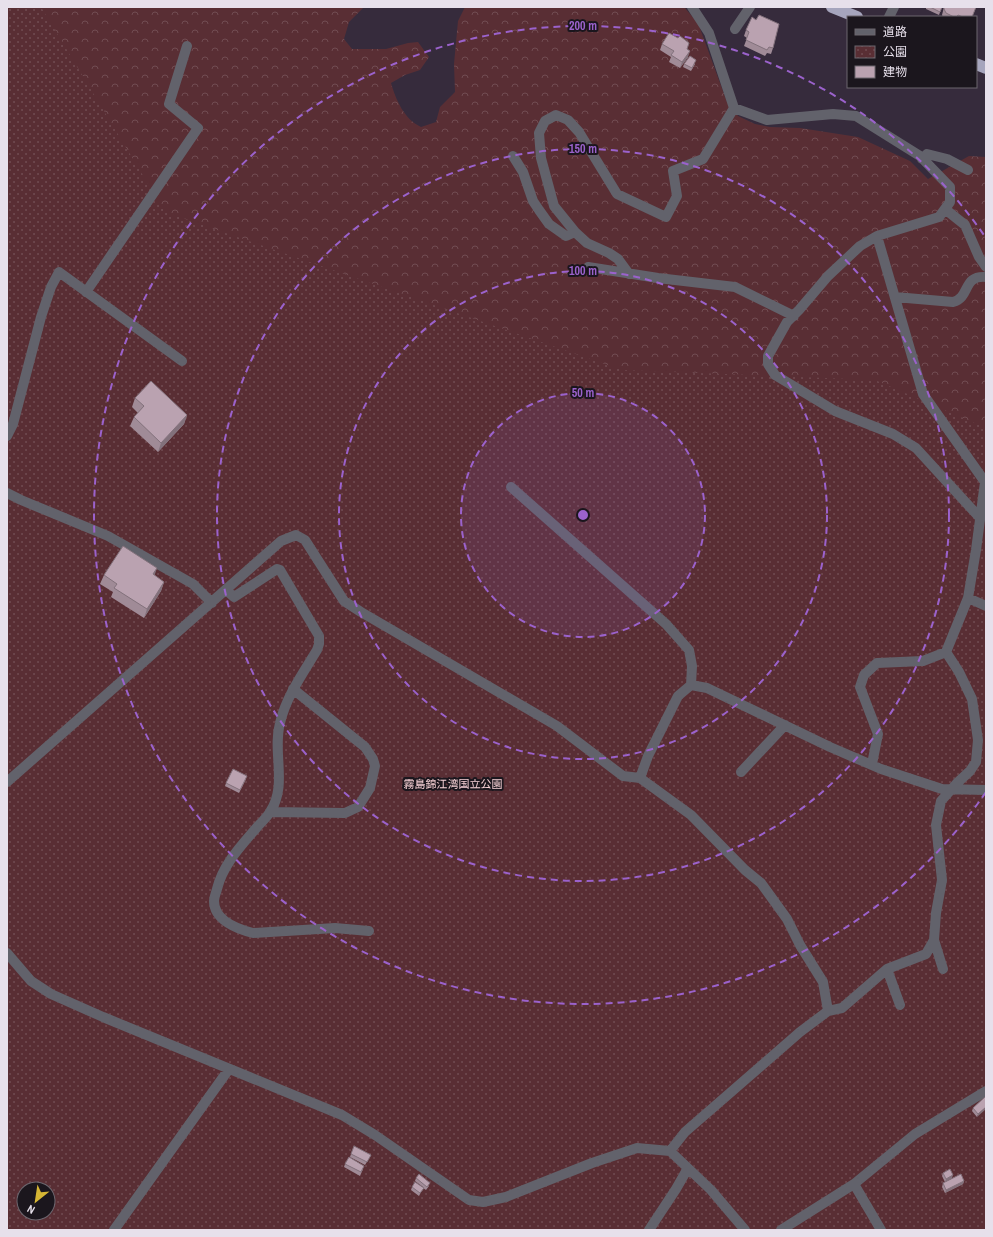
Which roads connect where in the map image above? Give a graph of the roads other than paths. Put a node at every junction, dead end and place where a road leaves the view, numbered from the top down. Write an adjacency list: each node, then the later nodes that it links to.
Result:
1 (692, 7): 9 (street)
2 (750, 7): 7 (street)
3 (832, 7): 5 (highway)
4 (894, 7): 6 (street)
5 (854, 16)
6 (890, 16)
7 (735, 29)
8 (187, 46): 20 (street)
9 (734, 108): 11 (street); 14 (street)
10 (513, 156): 14 (street)
11 (922, 159): 12 (street); 13 (street)
12 (968, 170)
13 (945, 209): 15 (street); 17 (street)
14 (575, 232): 18 (street)
15 (877, 236): 21 (street); 22 (street)
16 (588, 267): 18 (street)
17 (986, 267)
18 (630, 274): 22 (street)
19 (986, 277): 21 (street)
20 (86, 292): 23 (street); 24 (street)
21 (895, 297): 25 (street)
22 (794, 316): 28 (street)
23 (182, 361)
24 (7, 436)
25 (986, 481): 28 (street)
26 (511, 487): 34 (street)
27 (7, 493): 31 (street)
28 (980, 518): 30 (street)
29 (226, 590): 31 (street); 35 (street); 39 (street)
30 (968, 598): 32 (street); 33 (street)
31 (212, 603): 40 (street)
32 (986, 606)
33 (946, 652): 37 (street); 41 (street)
34 (690, 685): 36 (street); 39 (street)
35 (293, 689): 43 (street); 43 (street)
36 (785, 725): 37 (street); 38 (street)
37 (872, 764): 41 (street)
38 (741, 772)
39 (640, 778): 50 (street)
40 (7, 782)
41 (951, 789): 42 (street); 45 (street)
42 (986, 790)
43 (270, 812): 44 (street)
44 (369, 932)
45 (934, 940): 47 (street); 48 (street)
46 (7, 953): 51 (street)
47 (887, 969): 49 (street); 50 (street)
48 (943, 969)
49 (900, 1005)
50 (828, 1011): 53 (street)
51 (229, 1069): 53 (street); 56 (street)
52 (986, 1091): 55 (street)
53 (670, 1151): 54 (street)
54 (688, 1168): 57 (street); 58 (street)
55 (854, 1184): 59 (street); 60 (street)
56 (114, 1230)
57 (649, 1230)
58 (745, 1230)
59 (781, 1230)
60 (881, 1230)

